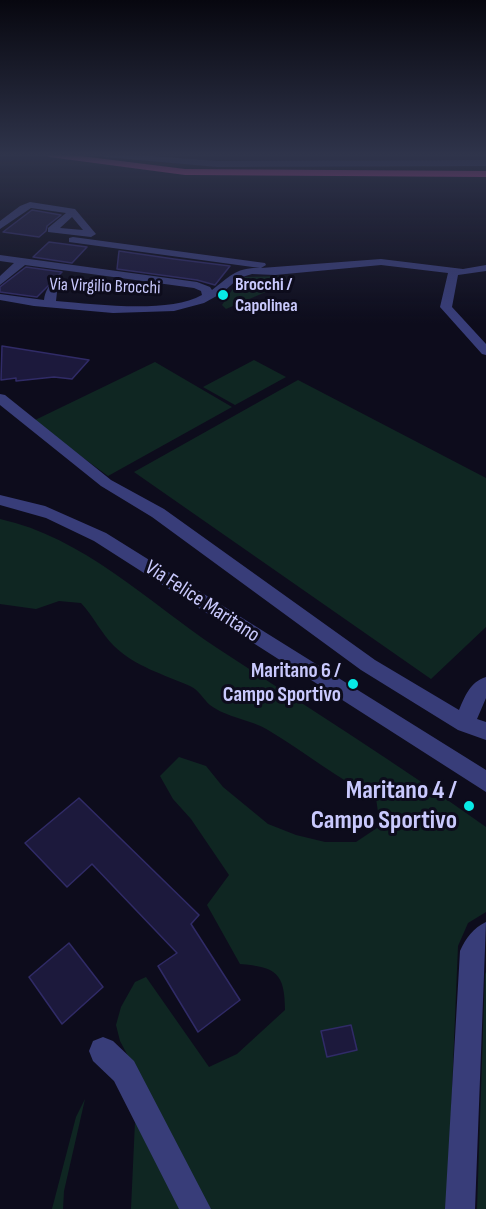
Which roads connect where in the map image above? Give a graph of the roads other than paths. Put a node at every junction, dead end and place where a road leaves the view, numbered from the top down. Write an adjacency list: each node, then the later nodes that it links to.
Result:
1 (22, 210): 4 (street)
2 (70, 210): 3 (street)
3 (73, 212)
4 (0, 225)
5 (73, 240): 9 (street, Via Virgilio Brocchi)
6 (0, 258): 7 (street, Via Virgilio Brocchi)
7 (23, 261): 12 (street, Via Virgilio Brocchi); 13 (street, Via Virgilio Brocchi)
8 (486, 268): 10 (street, Via Virgilio Brocchi)
9 (302, 270): 10 (street, Via Virgilio Brocchi); 14 (street, Via Virgilio Brocchi)
10 (453, 271): 20 (street)
11 (60, 281): 18 (street)
12 (0, 282)
13 (191, 285): 14 (street, Via Virgilio Brocchi); 19 (street)
14 (207, 296): 19 (street, Via Virgilio Brocchi)
15 (0, 297): 17 (street, Via Virgilio Brocchi)
16 (0, 303): 17 (street)
17 (34, 303): 18 (street, Via Virgilio Brocchi)
18 (50, 303): 19 (street, Via Virgilio Brocchi)
19 (188, 303)
20 (486, 351)
21 (0, 398): 24 (street)
22 (0, 500): 26 (street, Via Felice Maritano)
23 (486, 685): 24 (street)
24 (465, 724): 25 (street)
25 (486, 731)
26 (486, 782)
27 (486, 935): 30 (street)
28 (103, 1051): 29 (street)
29 (196, 1209)
30 (460, 1209)

